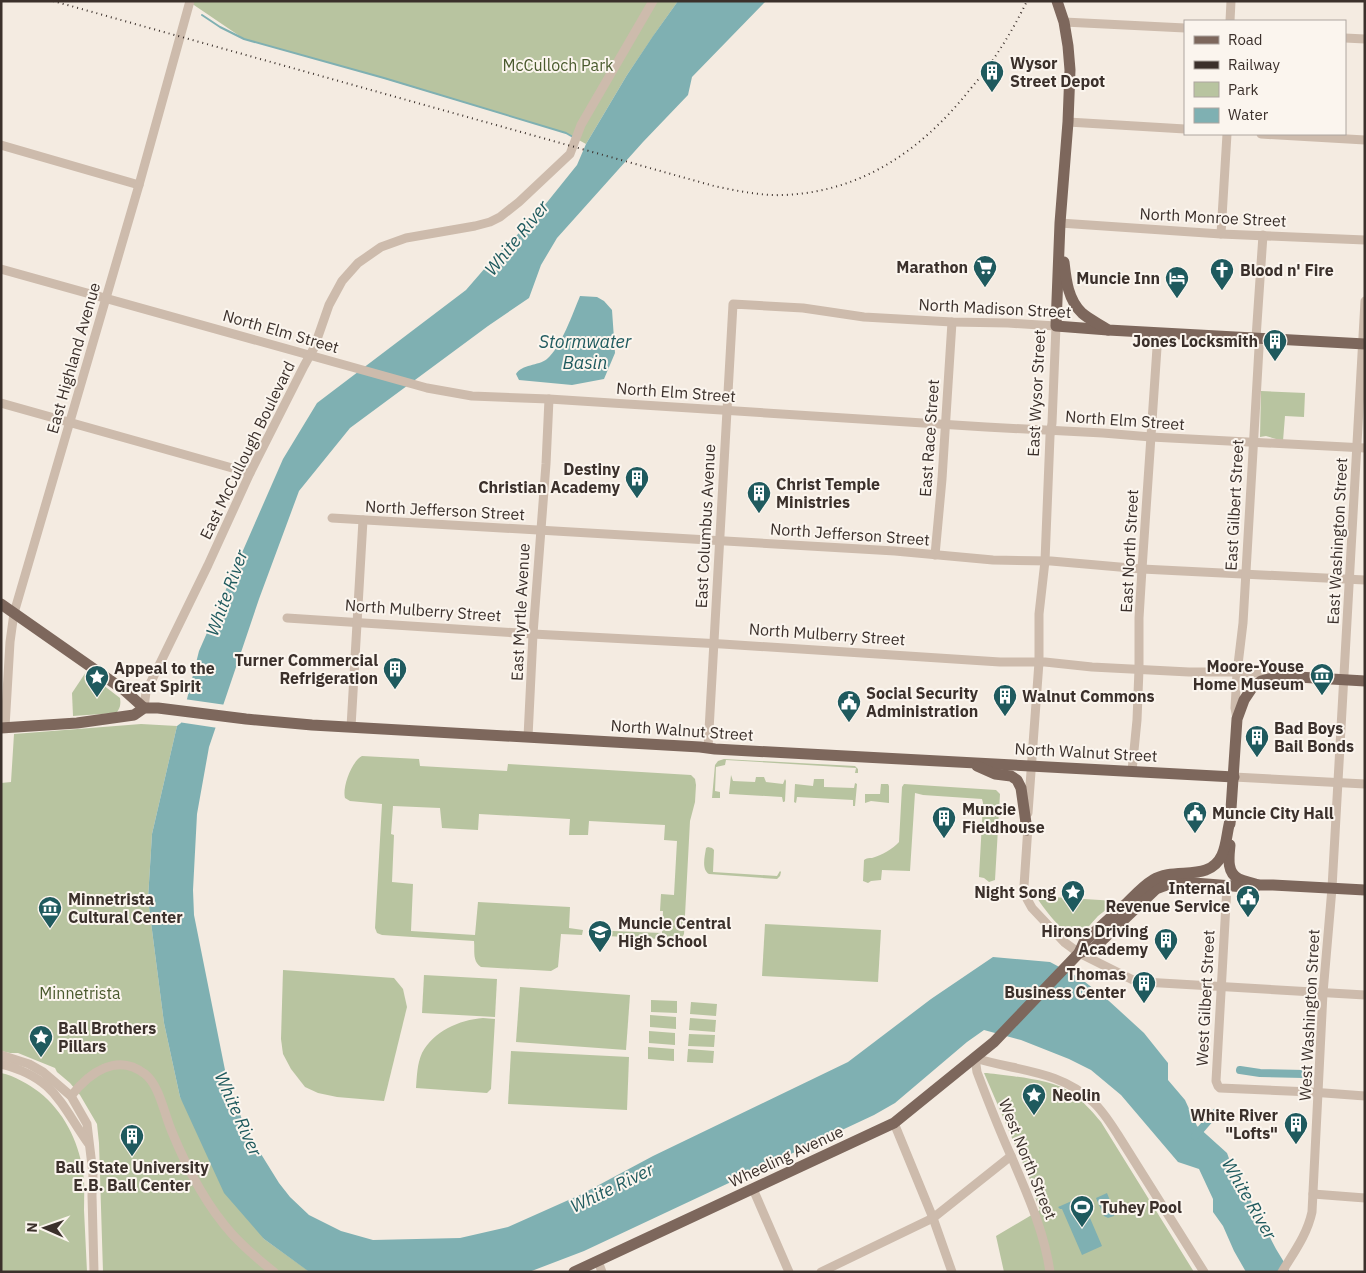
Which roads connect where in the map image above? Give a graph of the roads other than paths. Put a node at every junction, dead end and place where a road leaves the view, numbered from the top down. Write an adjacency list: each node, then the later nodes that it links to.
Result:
1 (190, 1): 16 (street, East Highland Avenue)
2 (653, 1): 32 (street, East McCullough Boulevard)
3 (1057, 1): 6 (main road, East Wysor Street)
4 (1231, 1): 5 (street)
5 (1230, 20)
6 (1064, 22): 7 (street); 10 (main road, East Wysor Street)
7 (1184, 28)
8 (1346, 38): 9 (street)
9 (1365, 39)
10 (1068, 122): 11 (street); 17 (main road, East Wysor Street)
11 (1184, 129)
12 (1227, 135): 18 (street)
13 (1278, 135): 14 (street)
14 (1365, 140)
15 (1, 145): 16 (street)
16 (139, 184): 23 (street, East Highland Avenue)
17 (1060, 223): 18 (street, North Monroe Street); 20 (main road, East Wysor Street)
18 (1221, 234): 19 (street, North Monroe Street)
19 (1263, 235): 21 (street, North Monroe Street); 30 (street, East Gilbert Street)
20 (1060, 239): 27 (main road, East Wysor Street); 28 (main road)
21 (1365, 240)
22 (1, 269): 23 (street, North Elm Street)
23 (106, 298): 32 (street, North Elm Street); 36 (street, East Highland Avenue)
24 (1365, 301): 31 (street, East Washington Street)
25 (733, 304): 26 (street, North Madison Street); 35 (street, East Columbus Avenue)
26 (952, 322): 27 (street, North Madison Street); 37 (street, East Race Street)
27 (1056, 326): 28 (main road, North Madison Street); 38 (street, East Wysor Street)
28 (1108, 330): 29 (main road, North Madison Street)
29 (1158, 333): 30 (main road, North Madison Street); 39 (street, East North Street)
30 (1256, 338): 31 (main road, North Madison Street); 40 (street, East Gilbert Street)
31 (1364, 344): 41 (street, East Washington Street)
32 (310, 355): 33 (street, North Elm Street); 42 (street, East McCullough Boulevard)
33 (549, 399): 35 (street, North Elm Street); 45 (street, East Myrtle Avenue)
34 (1, 403): 36 (street)
35 (727, 410): 37 (street, North Elm Street); 46 (street, East Columbus Avenue)
36 (70, 422): 42 (street); 54 (street, East Highland Avenue)
37 (945, 424): 38 (street, North Elm Street); 47 (street, East Race Street)
38 (1051, 430): 39 (street, North Elm Street); 48 (street, East Wysor Street)
39 (1151, 437): 40 (street, North Elm Street); 49 (street, East North Street)
40 (1253, 442): 41 (street, North Elm Street); 50 (street, East Gilbert Street)
41 (1361, 448): 51 (street, East Washington Street)
42 (250, 473): 65 (street, East McCullough Boulevard)
43 (332, 518): 44 (street, North Jefferson Street)
44 (364, 520): 45 (street, North Jefferson Street); 56 (street)
45 (540, 530): 46 (street, North Jefferson Street); 57 (street, East Myrtle Avenue)
46 (719, 540): 47 (street, North Jefferson Street); 58 (street, East Columbus Avenue)
47 (935, 555): 48 (street, North Jefferson Street)
48 (1045, 561): 49 (street, North Jefferson Street); 59 (street, East Wysor Street)
49 (1142, 569): 50 (street, North Jefferson Street); 60 (street, East North Street)
50 (1246, 573): 51 (street, North Jefferson Street); 61 (street, East Gilbert Street)
51 (1350, 579): 52 (street, North Jefferson Street); 63 (street, East Washington Street)
52 (1365, 580)
53 (1, 604): 54 (main road)
54 (14, 613): 65 (main road); 68 (street, East Highland Avenue)
55 (287, 618): 56 (street, North Mulberry Street)
56 (358, 622): 57 (street, North Mulberry Street); 67 (street)
57 (533, 634): 58 (street, North Mulberry Street); 69 (street, East Myrtle Avenue)
58 (713, 643): 59 (street, North Mulberry Street); 70 (street, East Columbus Avenue)
59 (1039, 662): 60 (street, North Mulberry Street); 72 (street, East Wysor Street)
60 (1139, 669): 61 (street, North Mulberry Street); 73 (street, East North Street)
61 (1237, 673): 62 (street, North Mulberry Street); 66 (street, East Gilbert Street)
62 (1280, 676): 63 (main road, North Mulberry Street); 66 (main road)
63 (1344, 680): 64 (main road, North Mulberry Street); 75 (street, East Washington Street)
64 (1365, 681)
65 (144, 708): 67 (main road, North Walnut Street); 68 (main road, North Walnut Street)
66 (1237, 719): 74 (main road, East Gilbert Street)
67 (351, 727): 69 (main road, North Walnut Street)
68 (3, 728)
69 (528, 736): 70 (main road, North Walnut Street)
70 (708, 748): 71 (main road, North Walnut Street)
71 (966, 762): 72 (main road, North Walnut Street); 78 (main road)
72 (1031, 766): 73 (main road, North Walnut Street); 78 (street, East Wysor Street)
73 (1132, 770): 74 (main road, North Walnut Street)
74 (1234, 777): 75 (street, North Walnut Street); 77 (main road)
75 (1338, 782): 76 (street, North Walnut Street); 81 (street, West Washington Street)
76 (1365, 784)
77 (1231, 817): 79 (main road); 83 (main road)
78 (1027, 830): 83 (street, East Wysor Street)
79 (1258, 885): 80 (main road); 81 (main road)
80 (1227, 886): 83 (main road); 84 (street, West Gilbert Street)
81 (1332, 888): 82 (main road); 85 (street, West Washington Street)
82 (1365, 890)
83 (1079, 953): 84 (street, East Wysor Street); 88 (main road, Wheeling Avenue)
84 (1221, 986): 85 (street, East Wysor Street); 90 (street, West Gilbert Street)
85 (1324, 993): 86 (street, East Wysor Street); 90 (street, West Washington Street)
86 (1365, 995)
87 (1, 1055): 91 (street)
88 (975, 1058): 93 (main road, Wheeling Avenue); 95 (street, West North Street); 108 (street)
89 (1, 1064): 94 (street)
90 (1318, 1093): 92 (street); 97 (street, West Washington Street)
91 (71, 1096): 94 (street); 102 (street)
92 (1365, 1096)
93 (894, 1123): 96 (main road, Wheeling Avenue); 99 (street)
94 (88, 1143): 101 (street)
95 (1011, 1156): 99 (street); 107 (street, West North Street)
96 (753, 1189): 100 (main road, Wheeling Avenue); 104 (street)
97 (1313, 1194): 98 (street); 109 (street, West Washington Street)
98 (1365, 1198)
99 (933, 1218): 105 (street); 106 (street)
100 (600, 1267): 103 (main road, Wheeling Avenue)
101 (94, 1272)
102 (274, 1272)
103 (574, 1272)
104 (789, 1272)
105 (821, 1272)
106 (952, 1272)
107 (1050, 1272)
108 (1204, 1272)
109 (1282, 1272)

